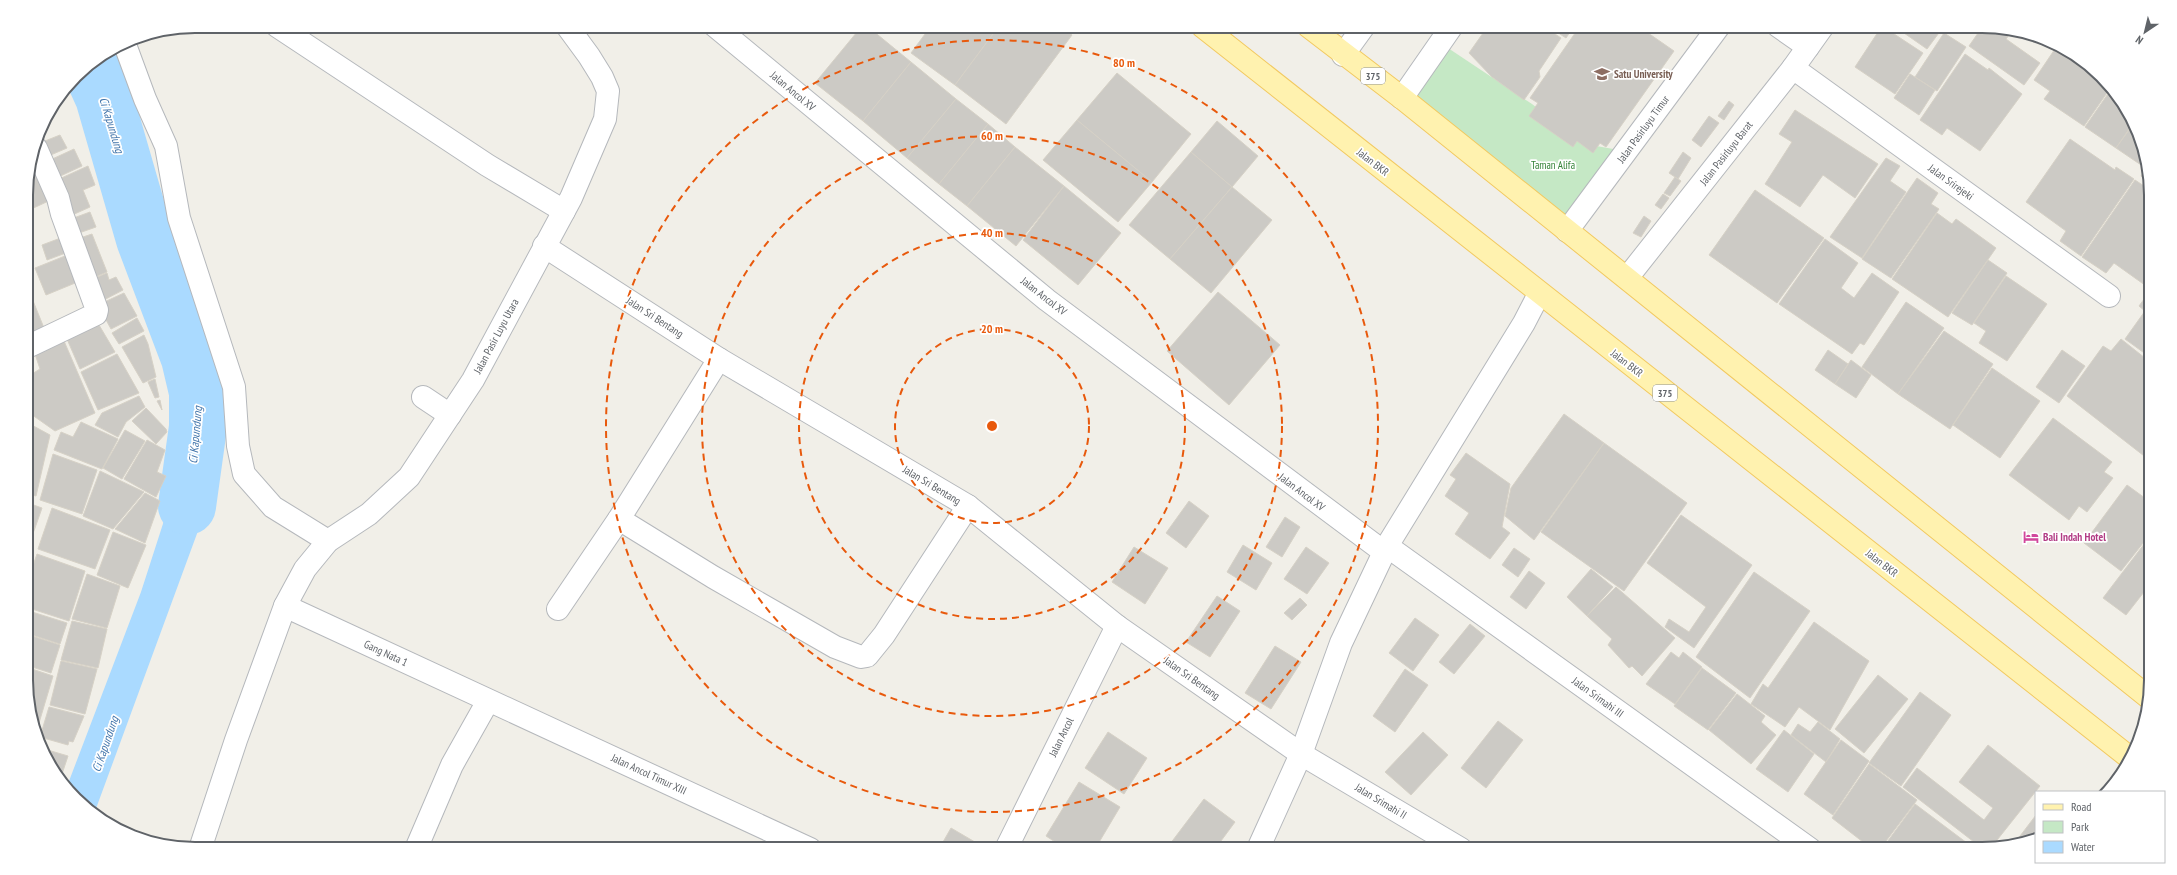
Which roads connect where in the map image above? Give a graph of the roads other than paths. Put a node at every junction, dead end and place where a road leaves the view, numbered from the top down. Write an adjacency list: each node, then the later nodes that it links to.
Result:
1 (288, 33): 15 (street)
2 (572, 33): 15 (street, Jalan Pasir Luyu Utara)
3 (723, 33): 28 (street, Jalan Ancol XV)
4 (1211, 33): 19 (main road, Jalan BKR / 375)
5 (1317, 33): 11 (main road, 375)
6 (1359, 33): 11 (street)
7 (1447, 33): 13 (street)
8 (1714, 33): 16 (street, Jalan Pasirluyu Timur)
9 (1792, 36): 12 (street, Jalan Pasirluyu Barat)
10 (126, 48): 27 (street)
11 (1344, 55): 13 (main road, 375)
12 (1793, 68): 18 (street, Jalan Pasirluyu Barat); 20 (street, Jalan Srirejeki)
13 (1402, 98): 16 (main road, 375)
14 (39, 154): 21 (street)
15 (564, 211): 17 (street, Jalan Pasir Luyu Utara)
16 (1567, 231): 18 (main road, 375)
17 (544, 246): 22 (street, Jalan Sri Bentang); 24 (street, Jalan Pasir Luyu Utara)
18 (1627, 278): 32 (main road, 375)
19 (1539, 294): 28 (street); 35 (main road, Jalan BKR / 375)
20 (2109, 296)
21 (33, 344)
22 (719, 359): 25 (street, Jalan Sri Bentang); 26 (street)
23 (423, 397): 24 (street)
24 (450, 415): 27 (street, Jalan Pasir Luyu Utara)
25 (968, 506): 26 (street); 31 (street, Jalan Sri Bentang)
26 (619, 518): 30 (street)
27 (328, 541): 29 (street, Jalan Pasir Luyu Utara)
28 (1385, 549): 34 (street); 42 (street, Jalan Srimahi III)
29 (285, 606): 33 (street, Gang Nata 1); 36 (street, Jalan Pasir Luyu Utara)
30 (558, 609)
31 (1117, 626): 34 (street, Jalan Sri Bentang); 39 (street, Jalan Ancol)
32 (2144, 694)
33 (488, 701): 37 (street); 38 (street, Jalan Ancol Timur XIII)
34 (1301, 754): 40 (street); 41 (street, Jalan Srimahi II)
35 (2126, 755)
36 (202, 842)
37 (419, 842)
38 (795, 842)
39 (1009, 842)
40 (1261, 842)
41 (1449, 842)
42 (1800, 842)

